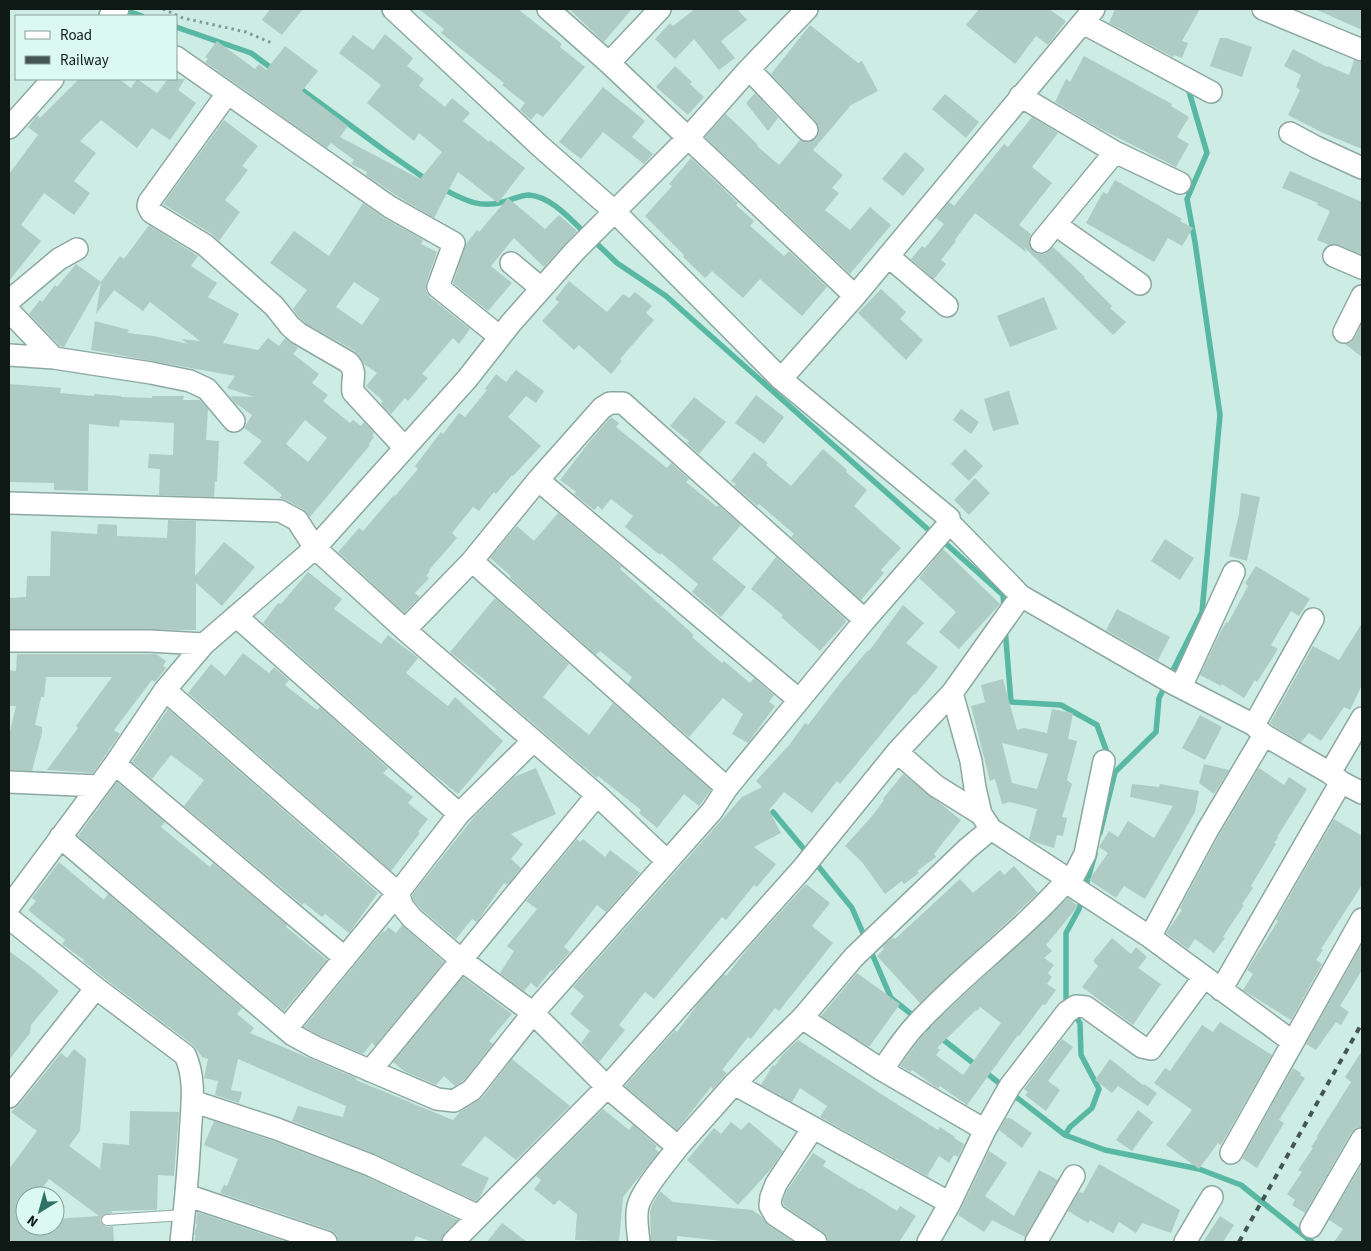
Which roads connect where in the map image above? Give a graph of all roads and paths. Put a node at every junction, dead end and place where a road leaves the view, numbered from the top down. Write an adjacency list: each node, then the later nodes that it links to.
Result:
1 (164, 9): 7 (path)
2 (393, 9): 26 (street)
3 (548, 9): 13 (street)
4 (660, 9): 13 (street)
5 (807, 9): 14 (street)
6 (1263, 9): 11 (street)
7 (177, 15)
8 (178, 16): 10 (path)
9 (1088, 16): 16 (street); 18 (street)
10 (274, 44)
11 (1362, 50)
12 (178, 58): 17 (street)
13 (609, 63): 22 (street)
14 (748, 69): 20 (street); 22 (street)
15 (52, 80): 19 (street)
16 (1199, 85)
17 (227, 94): 42 (street); 47 (street)
18 (1020, 96): 23 (street); 30 (street)
19 (9, 128)
20 (807, 130)
21 (1290, 132): 24 (street)
22 (688, 138): 26 (street); 36 (street)
23 (1115, 152): 25 (street); 27 (street)
24 (1362, 168)
25 (1180, 183)
26 (614, 211): 35 (street); 45 (street)
27 (1056, 225): 28 (street); 34 (street)
28 (1041, 242)
29 (77, 249): 38 (street)
30 (888, 256): 36 (street); 39 (street)
31 (1334, 256): 33 (street)
32 (511, 263): 35 (street)
33 (1362, 268)
34 (1140, 284)
35 (541, 288): 42 (street)
36 (855, 296): 45 (street)
37 (1362, 296): 41 (street)
38 (9, 301)
39 (947, 306)
40 (9, 311): 44 (street)
41 (1344, 332)
42 (500, 337): 47 (street)
43 (9, 356): 44 (street)
44 (54, 358): 46 (street)
45 (781, 379): 50 (street)
46 (234, 421)
47 (405, 448): 51 (street)
48 (538, 480): 52 (street); 57 (street); 64 (street)
49 (9, 503): 51 (street)
50 (949, 522): 54 (street); 57 (street)
51 (315, 548): 55 (street); 58 (street)
52 (472, 561): 58 (street); 74 (street)
53 (1234, 572): 61 (street)
54 (1011, 611): 61 (street); 63 (street)
55 (236, 616): 60 (street); 77 (street)
56 (1313, 619): 66 (street)
57 (865, 620): 64 (street)
58 (405, 630): 67 (street)
59 (9, 641): 60 (street)
60 (204, 644): 62 (street)
61 (1172, 682): 66 (street)
62 (165, 690): 70 (street); 82 (street)
63 (952, 694): 68 (street); 78 (street)
64 (798, 699): 74 (street)
65 (1362, 718): 71 (street)
66 (1259, 730): 71 (street); 86 (street)
67 (533, 741): 76 (street); 77 (street)
68 (897, 752): 78 (street); 99 (street)
69 (1104, 762): 81 (street)
70 (115, 764): 73 (street); 87 (street)
71 (1335, 778): 75 (street); 91 (street)
72 (9, 782): 73 (street)
73 (98, 786): 79 (street)
74 (727, 788): 80 (street)
75 (1362, 793)
76 (597, 795): 80 (street); 88 (street)
77 (459, 814): 82 (street)
78 (986, 822): 81 (street); 93 (street)
79 (60, 837): 83 (street); 94 (street)
80 (667, 861): 92 (street)
81 (1076, 886): 86 (street); 96 (street)
82 (398, 893): 87 (street); 88 (street)
83 (9, 908)
84 (9, 918): 90 (street)
85 (1362, 919): 95 (street)
86 (1150, 937): 89 (street)
87 (344, 958): 94 (street)
88 (460, 959): 92 (street); 97 (street)
89 (1204, 977): 91 (street); 103 (street)
90 (96, 988): 100 (street); 101 (street)
91 (1221, 990): 95 (street)
92 (533, 1013): 97 (street); 99 (street)
93 (802, 1018): 96 (street); 98 (street)
94 (286, 1029): 97 (street)
95 (1293, 1042): 106 (street)
96 (882, 1070): 103 (street)
97 (370, 1071)
98 (734, 1084): 102 (street); 105 (street)
99 (607, 1087): 105 (street); 111 (street)
100 (9, 1097)
101 (192, 1101): 110 (street); 111 (street)
102 (813, 1128): 109 (street); 118 (street)
103 (985, 1130): 109 (street)
104 (1362, 1140): 113 (street)
105 (678, 1147): 117 (street)
106 (1231, 1153)
107 (1074, 1176): 120 (street)
108 (1212, 1198): 121 (street)
109 (950, 1204): 119 (street)
110 (185, 1205): 112 (lane); 114 (street); 115 (street)
111 (479, 1216): 116 (street)
112 (107, 1220)
113 (1311, 1226)
114 (181, 1242)
115 (326, 1242)
116 (453, 1242)
117 (639, 1242)
118 (816, 1242)
119 (928, 1242)
120 (1036, 1242)
121 (1185, 1242)

